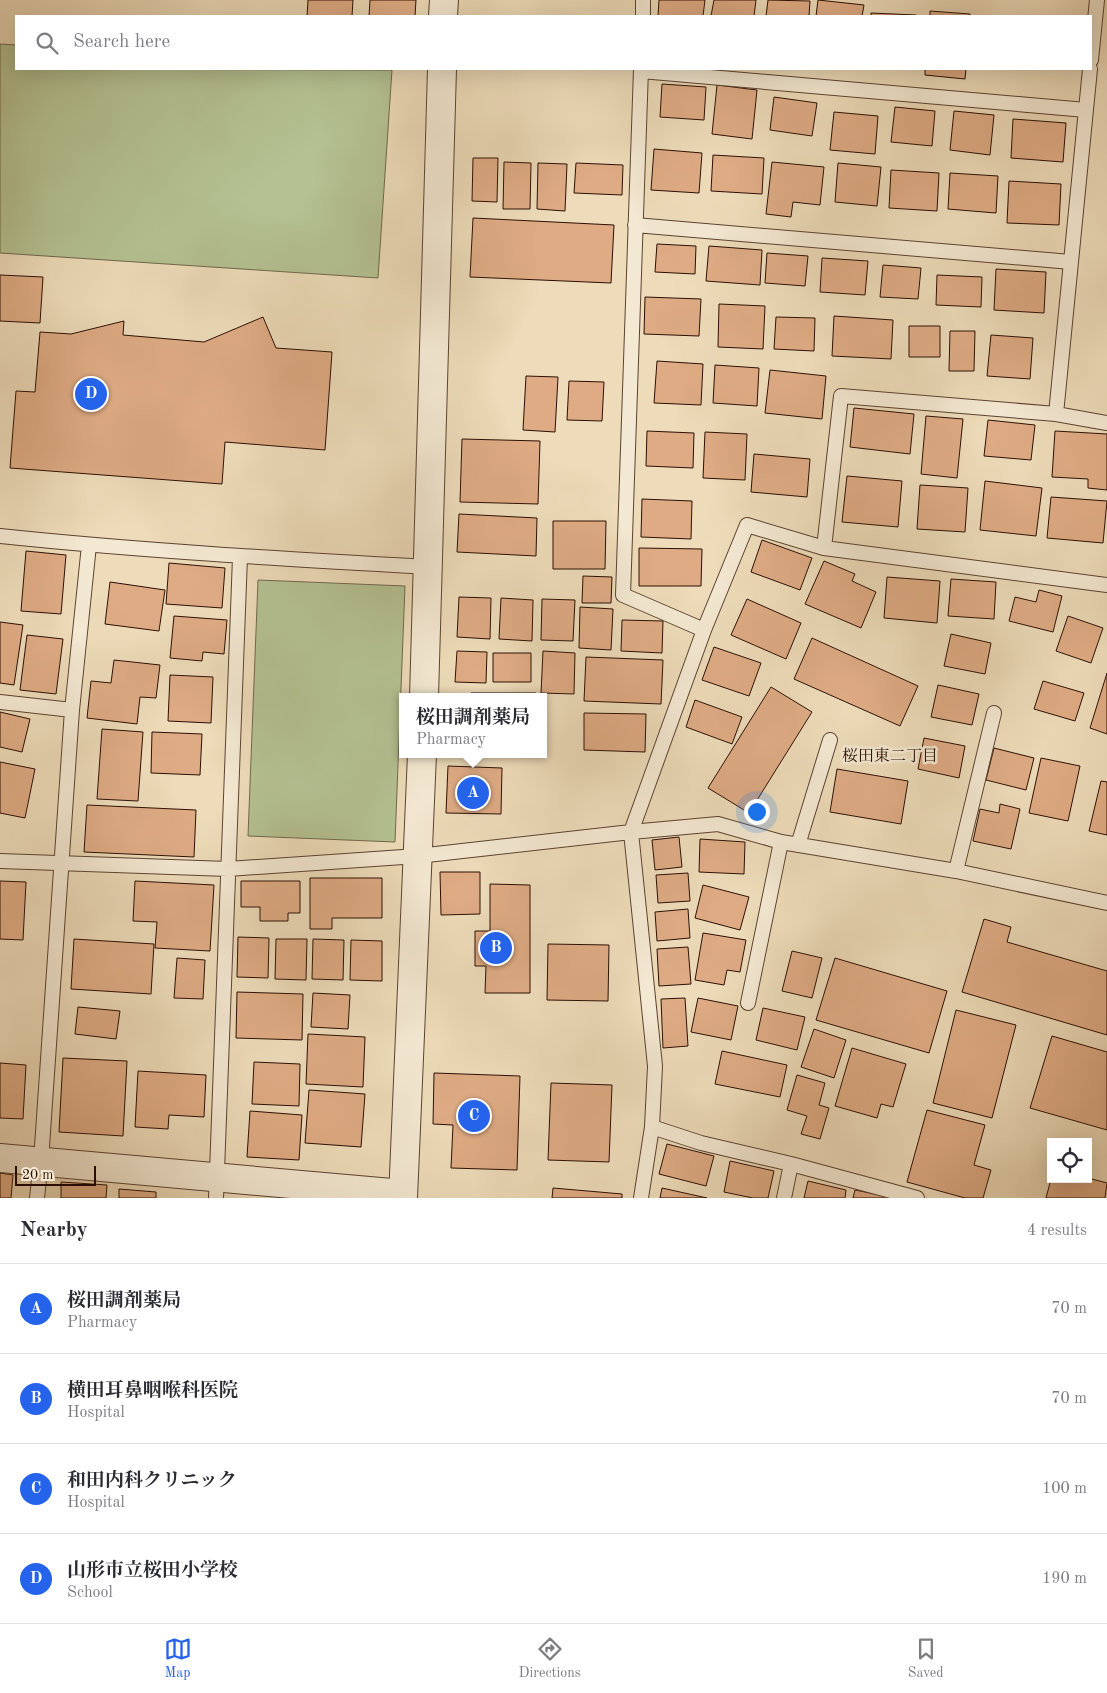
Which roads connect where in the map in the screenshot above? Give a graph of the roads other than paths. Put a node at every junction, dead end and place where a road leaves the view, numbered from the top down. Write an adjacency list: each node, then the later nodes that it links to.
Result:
1 (444, 0): 4 (street)
2 (643, 0): 5 (lane)
3 (1097, 0): 6 (lane)
4 (443, 15)
5 (643, 15)
6 (1092, 50)
7 (442, 70): 19 (street)
8 (641, 70): 10 (lane); 11 (lane)
9 (1090, 70): 10 (lane)
10 (1086, 110): 12 (lane)
11 (635, 225): 12 (lane); 21 (lane)
12 (1071, 262): 13 (lane)
13 (1056, 414): 14 (lane); 17 (lane)
14 (1107, 424)
15 (0, 536): 16 (lane)
16 (89, 545): 18 (lane); 24 (lane)
17 (824, 548): 20 (lane); 21 (lane)
18 (240, 557): 19 (lane); 34 (lane)
19 (429, 568): 22 (street)
20 (1107, 585)
21 (704, 630): 28 (lane)
22 (424, 693)
23 (0, 702): 24 (lane)
24 (72, 710): 33 (lane)
25 (994, 713): 35 (lane)
26 (830, 740): 30 (lane)
27 (422, 758): 31 (street)
28 (631, 832): 29 (lane); 31 (lane); 38 (lane)
29 (781, 842): 30 (lane); 37 (lane)
30 (798, 845): 35 (lane)
31 (418, 856): 34 (lane); 43 (street)
32 (0, 861): 33 (lane)
33 (61, 863): 34 (lane); 40 (lane)
34 (228, 869): 42 (lane)
35 (956, 871): 36 (lane)
36 (1107, 903)
37 (748, 1003)
38 (652, 1127): 41 (lane); 46 (lane)
39 (0, 1158): 40 (street)
40 (41, 1161): 42 (street); 45 (lane)
41 (791, 1164): 44 (lane); 47 (lane)
42 (216, 1187): 43 (street)
43 (403, 1196)
44 (911, 1197)
45 (37, 1198)
46 (641, 1198)
47 (784, 1198)

